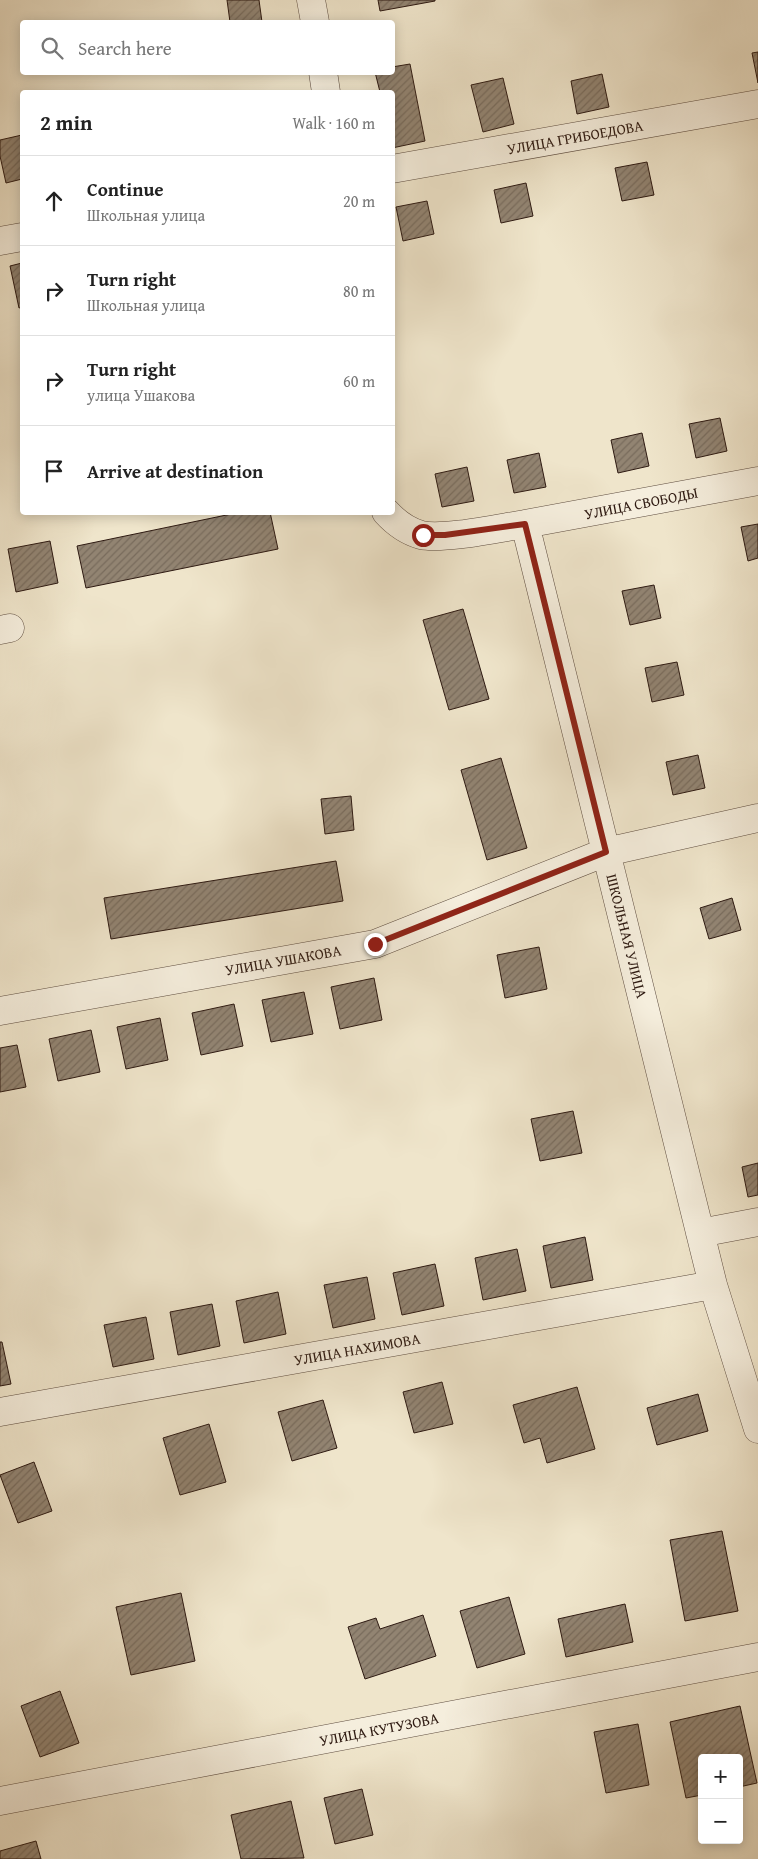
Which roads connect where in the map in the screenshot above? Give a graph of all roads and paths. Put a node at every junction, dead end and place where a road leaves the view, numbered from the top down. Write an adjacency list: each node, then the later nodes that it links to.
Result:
1 (311, 0): 2 (street)
2 (315, 20)
3 (323, 75): 4 (street)
4 (326, 90)
5 (758, 104): 6 (street, УЛИЦА ГРИБОЕДОВА)
6 (395, 168)
7 (20, 237): 8 (street)
8 (0, 242)
9 (758, 480): 11 (street, УЛИЦА СВОБОДЫ)
10 (389, 515): 11 (street)
11 (525, 524): 13 (street, ШКОЛЬНАЯ УЛИЦА)
12 (758, 818): 13 (street, УЛИЦА УШАКОВА)
13 (606, 852): 14 (street, УЛИЦА УШАКОВА); 16 (street, ШКОЛЬНАЯ УЛИЦА)
14 (0, 1011)
15 (758, 1222): 16 (street)
16 (700, 1233): 17 (street, ШКОЛЬНАЯ УЛИЦА)
17 (713, 1285): 18 (street, УЛИЦА НАХИМОВА); 19 (street, ШКОЛЬНАЯ УЛИЦА)
18 (0, 1412)
19 (758, 1430)
20 (758, 1657): 21 (street, УЛИЦА КУТУЗОВА)
21 (0, 1801)

